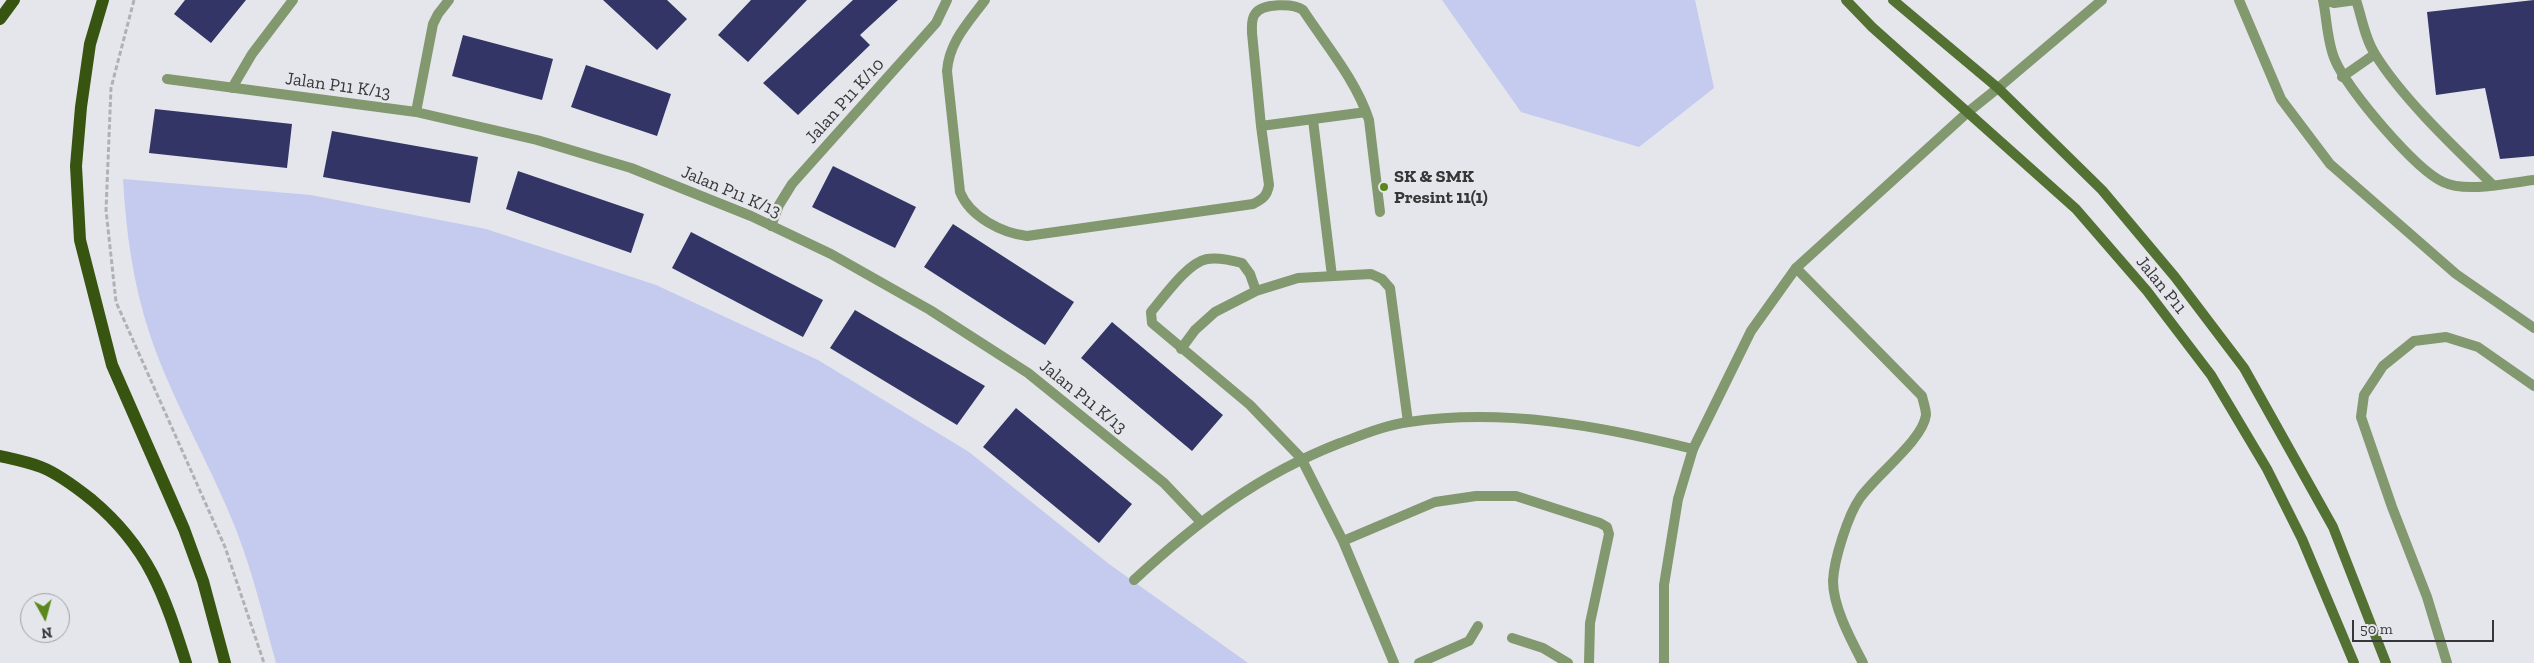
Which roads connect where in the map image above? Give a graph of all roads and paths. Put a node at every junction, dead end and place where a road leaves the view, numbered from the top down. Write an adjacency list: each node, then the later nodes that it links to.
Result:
1 (14, 0): 14 (main road)
2 (103, 0): 45 (main road)
3 (134, 0): 46 (path)
4 (293, 0): 18 (street)
5 (947, 0): 28 (street, Jalan P11 K/10)
6 (985, 0): 24 (street)
7 (1846, 0): 22 (main road, Jalan P11)
8 (1893, 0): 19 (main road, Jalan P11)
9 (2102, 0): 19 (street)
10 (2239, 0): 32 (street)
11 (2323, 0): 12 (street); 16 (street)
12 (2356, 0): 15 (street)
13 (446, 1): 20 (street)
14 (0, 19)
15 (2374, 54): 16 (street); 26 (street)
16 (2342, 77): 26 (street)
17 (167, 79): 18 (street, Jalan P11 K/13)
18 (232, 88): 20 (street, Jalan P11 K/13)
19 (1998, 88): 22 (street); 54 (main road, Jalan P11)
20 (416, 112): 28 (street, Jalan P11 K/13)
21 (1366, 112): 23 (street); 24 (street); 27 (street)
22 (1968, 112): 29 (street); 53 (main road, Jalan P11)
23 (1313, 120): 24 (street); 30 (street)
24 (1262, 126)
25 (2534, 180): 26 (street)
26 (2493, 184)
27 (1380, 212)
28 (771, 226): 39 (street, Jalan P11 K/13)
29 (1796, 268): 36 (street); 52 (street)
30 (1332, 276): 31 (street); 35 (street)
31 (1256, 291): 33 (street); 33 (street)
32 (2534, 328)
33 (1181, 349): 38 (street)
34 (2534, 386): 55 (street)
35 (1408, 422): 36 (street); 38 (street)
36 (1693, 449): 51 (street)
37 (0, 456): 44 (main road)
38 (1301, 458): 39 (street); 40 (street)
39 (1201, 522): 41 (street)
40 (1343, 542): 47 (street); 50 (street)
41 (1134, 580)
42 (1478, 626): 48 (street)
43 (1512, 638): 49 (street)
44 (186, 663)
45 (225, 663)
46 (264, 663)
47 (1394, 663)
48 (1419, 663)
49 (1568, 663)
50 (1589, 663)
51 (1664, 663)
52 (1863, 663)
53 (2354, 663)
54 (2386, 663)
55 (2447, 663)

